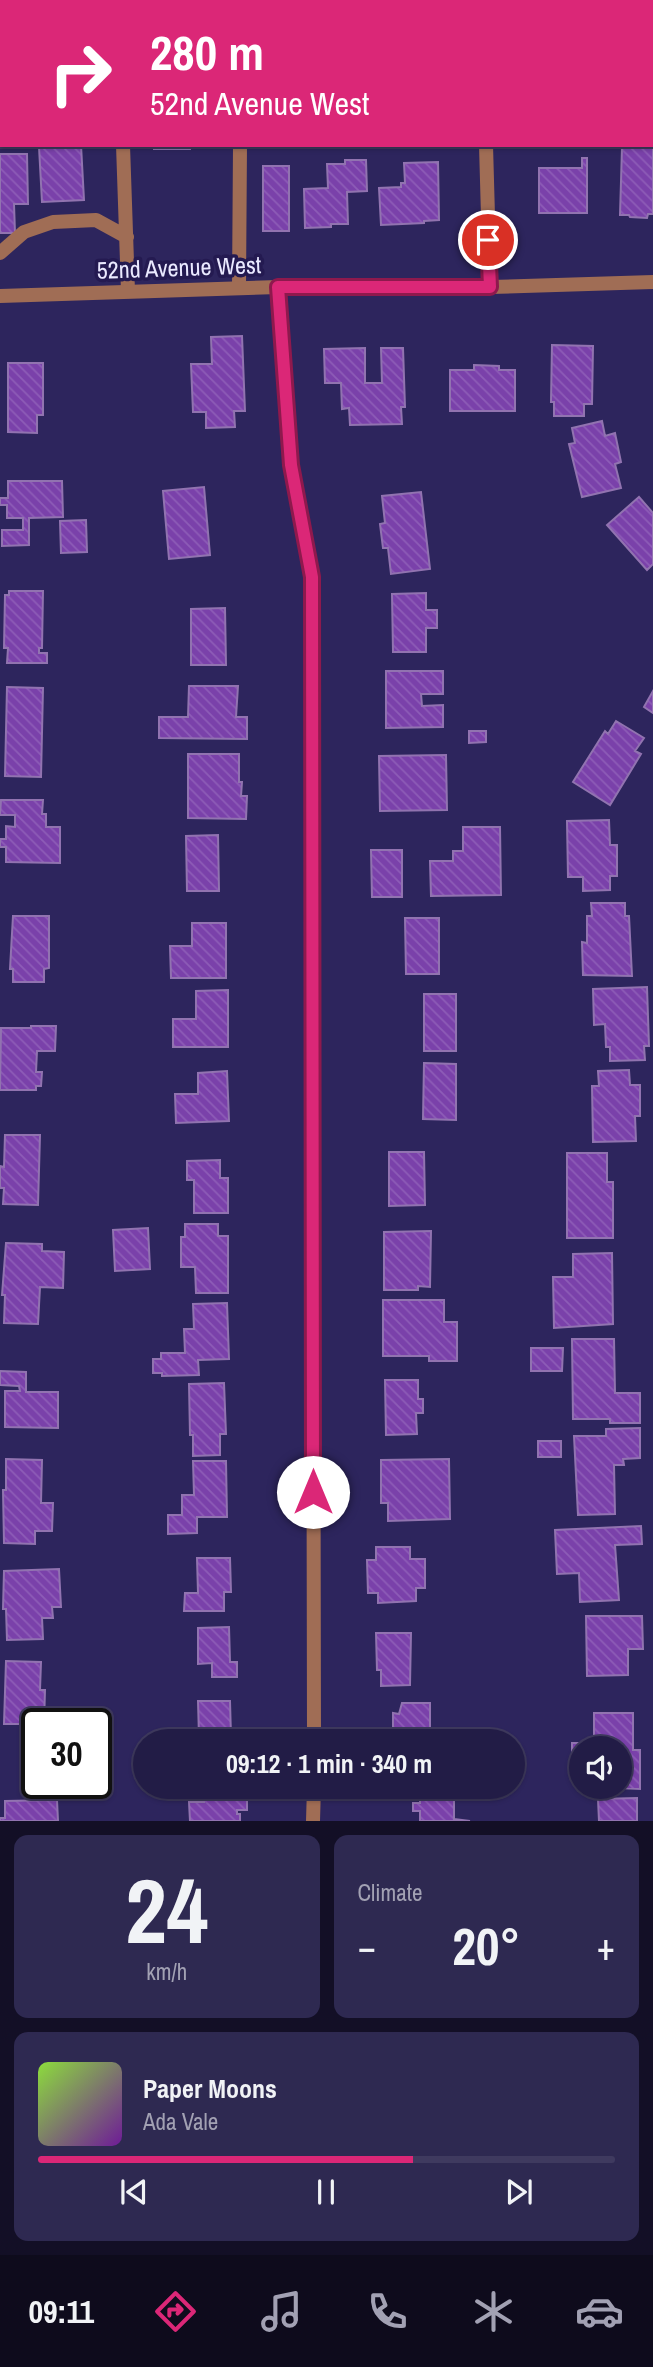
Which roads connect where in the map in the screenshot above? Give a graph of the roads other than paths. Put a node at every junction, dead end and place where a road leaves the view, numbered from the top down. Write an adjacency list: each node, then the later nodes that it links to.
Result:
1 (123, 147): 4 (street)
2 (240, 147): 9 (street)
3 (486, 147): 8 (street)
4 (127, 237): 5 (street); 10 (street)
5 (0, 253)
6 (653, 282): 8 (street, 52nd Avenue West)
7 (278, 287): 8 (street, 52nd Avenue West); 9 (street, 52nd Avenue West); 12 (street)
8 (490, 287)
9 (239, 288): 10 (street, 52nd Avenue West)
10 (128, 292): 11 (street, 52nd Avenue West)
11 (0, 296)
12 (314, 1729)
13 (314, 1799): 14 (street)
14 (313, 1821)

